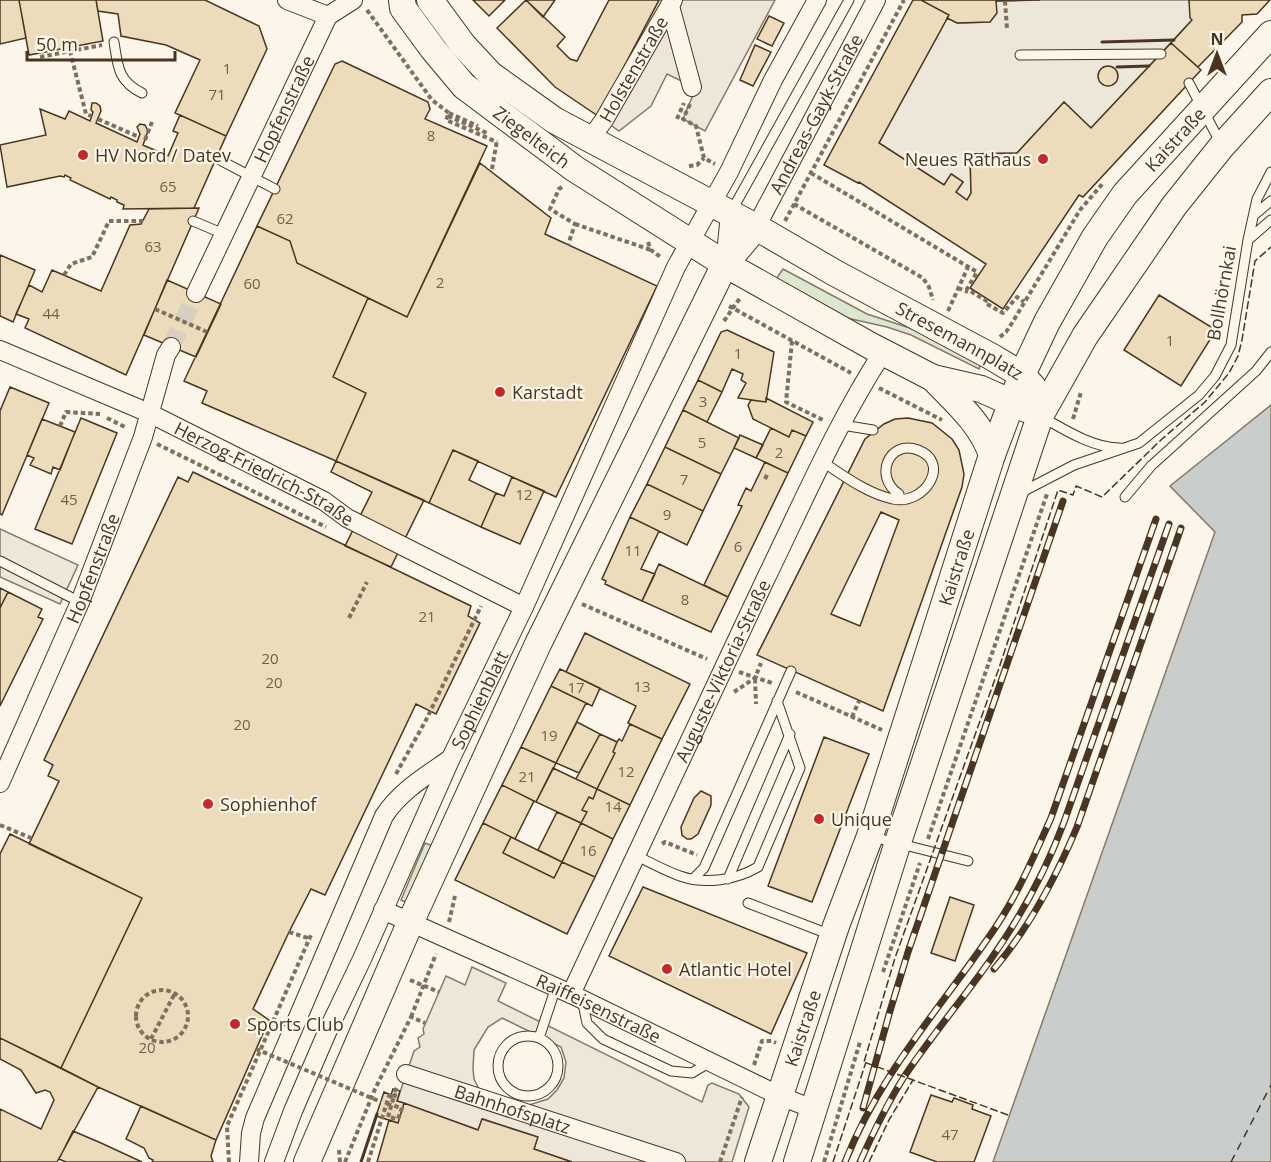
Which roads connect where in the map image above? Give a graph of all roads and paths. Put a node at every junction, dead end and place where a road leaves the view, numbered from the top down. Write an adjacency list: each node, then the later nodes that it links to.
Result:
1 (287, 0): 11 (street)
2 (402, 0): 52 (main road, Ziegelteich)
3 (430, 0): 30 (main road, Ziegelteich)
4 (817, 0): 42 (street)
5 (849, 0): 42 (lane)
6 (876, 0): 48 (street, Andreas-Gayk-Straße)
7 (904, 0): 36 (path)
8 (1005, 1): 12 (path)
9 (671, 3): 19 (street); 30 (street, Holstenstraße)
10 (359, 4): 11 (street); 35 (path)
11 (327, 16): 37 (street, Hopfenstraße)
12 (1007, 29)
13 (1271, 34): 25 (main road, Kaistraße)
14 (114, 42): 15 (path); 24 (lane)
15 (70, 51): 18 (path); 26 (path)
16 (1161, 54): 17 (lane)
17 (1020, 55)
18 (40, 57)
19 (684, 57): 20 (street); 22 (street)
20 (674, 77)
21 (1189, 83): 25 (lane)
22 (692, 87): 34 (path)
23 (1271, 92): 32 (main road, Kaistraße)
24 (142, 93)
25 (1203, 110): 32 (lane); 75 (main road, Kaistraße)
26 (92, 116)
27 (98, 119): 29 (path)
28 (152, 123): 31 (path)
29 (139, 137)
30 (591, 138): 42 (main road, Ziegelteich)
31 (145, 140)
32 (1222, 146): 85 (main road, Kaistraße)
33 (216, 158): 37 (lane)
34 (704, 158)
35 (492, 169)
36 (811, 173): 57 (path); 64 (path)
37 (251, 177): 39 (lane); 49 (street, Hopfenstraße)
38 (1269, 179): 43 (lane, Bollhörnkai)
39 (275, 189)
40 (559, 189): 47 (path)
41 (1271, 201): 43 (lane)
42 (721, 209): 48 (main road, Ziegelteich); 52 (street, Sophienblatt); 55 (street)
43 (1254, 215): 50 (lane, Bollhörnkai)
44 (1271, 220): 50 (lane)
45 (143, 221): 58 (path)
46 (194, 221): 49 (lane)
47 (575, 224): 53 (path); 54 (path)
48 (756, 227): 55 (main road, Sophienblatt); 75 (main road, Stresemannplatz)
49 (224, 234): 60 (street, Hopfenstraße)
50 (1248, 240): 92 (lane, Bollhörnkai)
51 (647, 241): 54 (path)
52 (691, 242): 55 (main road, Ziegelteich); 56 (street, Sophienblatt)
53 (568, 244)
54 (651, 250): 56 (path)
55 (725, 264): 61 (main road, Sophienblatt); 73 (main road, Stresemannplatz)
56 (676, 267): 107 (street, Sophienblatt)
57 (968, 267): 59 (path); 63 (path)
58 (64, 275)
59 (958, 288): 63 (path); 66 (path)
60 (196, 293)
61 (710, 294): 70 (path); 104 (main road, Sophienblatt)
62 (1024, 302): 63 (path)
63 (990, 303)
64 (934, 304)
65 (155, 309): 67 (path, bridge)
66 (939, 310)
67 (207, 332)
68 (993, 335): 69 (path)
69 (1000, 336)
70 (792, 341): 77 (path); 80 (path)
71 (171, 346): 83 (street, Hopfenstraße)
72 (0, 350): 83 (street, Herzog-Friedrich-Straße)
73 (884, 352): 76 (main road, Stresemannplatz); 77 (street, Auguste-Viktoria-Straße)
74 (1271, 352): 100 (lane)
75 (1022, 375): 79 (main road, Kaistraße); 85 (main road, Stresemannplatz)
76 (933, 378): 79 (main road, Stresemannplatz); 93 (main road, Stresemannplatz)
77 (865, 380): 86 (path); 88 (street, Auguste-Viktoria-Straße)
78 (1082, 388): 90 (path)
79 (1011, 402): 85 (main road, Stresemannplatz); 93 (main road, Kaistraße)
80 (792, 404): 82 (path); 88 (path)
81 (80, 405): 84 (path)
82 (789, 410)
83 (149, 413): 91 (street, Hopfenstraße); 107 (street, Herzog-Friedrich-Straße)
84 (100, 414): 87 (path); 91 (path)
85 (1040, 416): 90 (lane); 99 (main road, Kaistraße)
86 (948, 424)
87 (60, 426)
88 (841, 426): 89 (lane); 94 (street, Auguste-Viktoria-Straße)
89 (873, 430)
90 (1069, 432): 92 (lane)
91 (143, 437): 101 (path); 106 (street, Hopfenstraße)
92 (1124, 448): 96 (lane, Bollhörnkai)
93 (992, 455): 126 (main road, Kaistraße)
94 (823, 462): 98 (lane); 110 (street, Auguste-Viktoria-Straße)
95 (768, 473): 97 (path)
96 (1054, 475): 99 (lane, Bollhörnkai); 129 (path)
97 (765, 480)
98 (899, 494)
99 (1014, 496): 128 (main road, Kaistraße)
100 (1125, 497)
101 (328, 528)
102 (0, 561): 106 (lane)
103 (367, 582): 108 (path)
104 (562, 595): 110 (path); 138 (main road, Sophienblatt)
105 (471, 601): 123 (path)
106 (80, 602): 122 (street, Hopfenstraße)
107 (524, 607): 121 (street, Sophienblatt)
108 (349, 618)
109 (761, 663): 112 (path)
110 (723, 667): 112 (path); 130 (street, Auguste-Viktoria-Straße)
111 (790, 671): 113 (lane)
112 (755, 678): 113 (path); 114 (path); 117 (path)
113 (783, 687): 115 (lane); 118 (path)
114 (731, 694)
115 (777, 701): 120 (lane); 131 (lane)
116 (859, 701): 118 (path)
117 (756, 704)
118 (852, 717): 119 (path)
119 (885, 731)
120 (790, 735): 134 (lane); 134 (lane)
121 (451, 758): 137 (street, Sophienblatt); 142 (street)
122 (4, 762): 124 (street, Hopfenstraße)
123 (395, 777)
124 (0, 783)
125 (0, 825): 127 (path)
126 (870, 836): 128 (lane); 141 (main road, Kaistraße)
127 (31, 838)
128 (898, 842): 129 (lane); 159 (main road, Kaistraße)
129 (925, 848): 132 (lane); 143 (path)
130 (637, 856): 131 (path); 133 (lane); 145 (street, Auguste-Viktoria-Straße)
131 (708, 860): 133 (lane)
132 (968, 861)
133 (693, 879): 134 (lane)
134 (728, 879)
135 (455, 896): 140 (path)
136 (748, 903): 141 (lane)
137 (383, 910): 138 (street, Raiffeisenstraße); 164 (street, Sophienblatt)
138 (411, 921): 140 (street, Raiffeisenstraße); 162 (main road, Sophienblatt)
139 (289, 932): 142 (path)
140 (444, 936): 145 (street, Raiffeisenstraße); 146 (path)
141 (833, 936): 156 (main road, Kaistraße)
142 (328, 945): 163 (street)
143 (880, 980)
144 (175, 993): 144 (path); 149 (path)
145 (570, 993): 148 (lane); 152 (street, Raiffeisenstraße); 152 (lane)
146 (411, 1017): 147 (path); 154 (path)
147 (425, 1023)
148 (539, 1038): 148 (lane, Bahnhofsplatz)
149 (151, 1039): 149 (path)
150 (861, 1041): 171 (path)
151 (256, 1049): 158 (path, bridge)
152 (710, 1062): 156 (street, Raiffeisenstraße)
153 (376, 1063): 154 (path)
154 (386, 1066): 155 (path); 166 (path)
155 (400, 1077): 157 (path, bridge); 168 (street, Bahnhofsplatz)
156 (780, 1096): 159 (street, Raiffeisenstraße); 169 (main road, Kaistraße)
157 (394, 1097): 158 (path); 158 (path)
158 (387, 1104): 160 (path); 160 (path)
159 (813, 1109): 170 (main road, Kaistraße)
160 (384, 1114): 167 (path)
161 (339, 1150): 165 (path)
162 (311, 1157)
163 (249, 1162)
164 (274, 1162)
165 (340, 1162)
166 (345, 1162)
167 (368, 1162)
168 (676, 1162)
169 (758, 1162)
170 (797, 1162)
171 (824, 1162)

